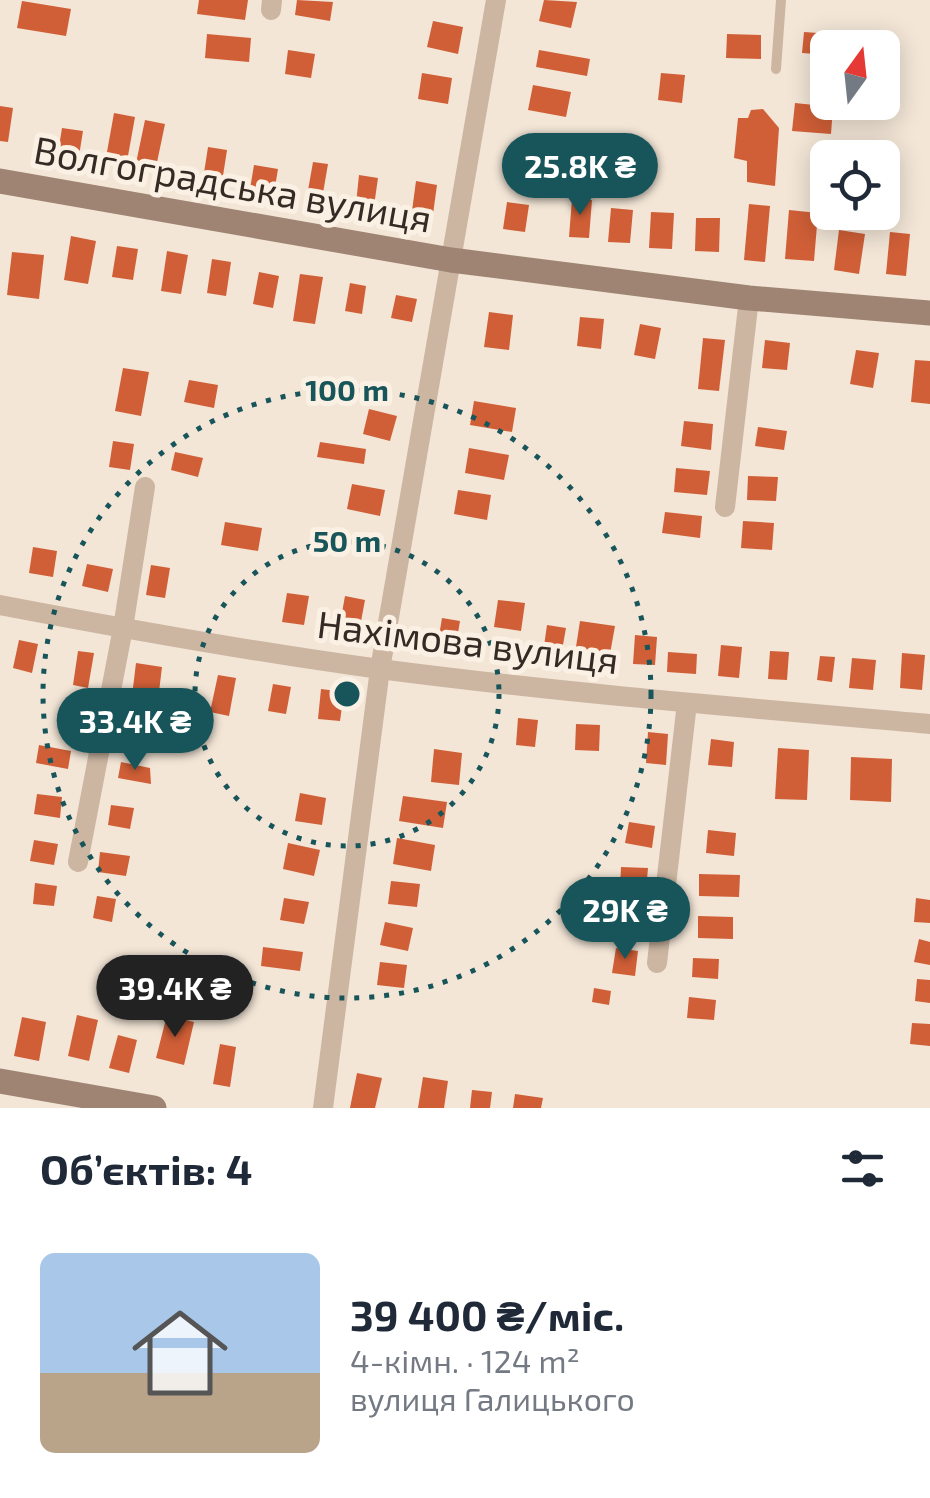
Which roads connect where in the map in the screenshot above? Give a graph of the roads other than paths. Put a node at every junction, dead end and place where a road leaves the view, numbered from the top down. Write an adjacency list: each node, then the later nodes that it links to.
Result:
1 (496, 0): 5 (street)
2 (781, 0): 3 (lane)
3 (776, 68)
4 (0, 181): 5 (street, Волгоградська вулиця)
5 (451, 260): 6 (street, Волгоградська вулиця); 12 (street)
6 (749, 298): 7 (street, Волгоградська вулиця); 9 (street)
7 (930, 313)
8 (144, 487): 11 (street)
9 (724, 507)
10 (0, 605): 11 (street, Нахімова вулиця)
11 (123, 628): 12 (street, Нахімова вулиця); 15 (street)
12 (380, 669): 13 (street, Нахімова вулиця); 19 (street)
13 (687, 703): 14 (street, Нахімова вулиця); 16 (street)
14 (930, 724)
15 (78, 862)
16 (658, 963)
17 (0, 1081): 18 (street)
18 (154, 1108)
19 (323, 1108)

